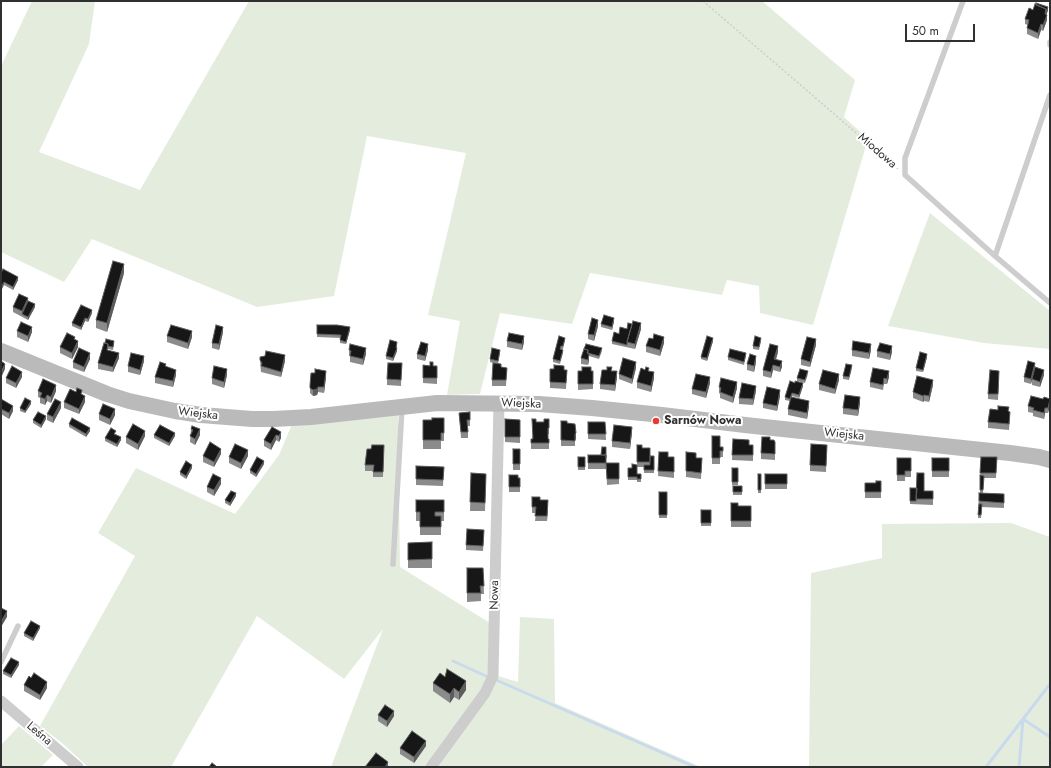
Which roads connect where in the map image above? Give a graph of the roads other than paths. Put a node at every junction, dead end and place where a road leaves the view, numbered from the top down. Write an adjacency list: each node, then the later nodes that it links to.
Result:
1 (963, 1): 3 (lane, Miodowa)
2 (1050, 95): 3 (lane)
3 (995, 256): 4 (lane, Miodowa)
4 (1050, 303)
5 (1, 351): 7 (street, Wiejska)
6 (499, 403): 7 (street, Wiejska); 8 (street, Wiejska); 14 (street, Nowa)
7 (402, 406): 9 (lane)
8 (1050, 460)
9 (393, 564)
10 (18, 626): 11 (lane)
11 (1, 662)
12 (1, 702): 13 (street, Leśna)
13 (78, 767)
14 (431, 767)

